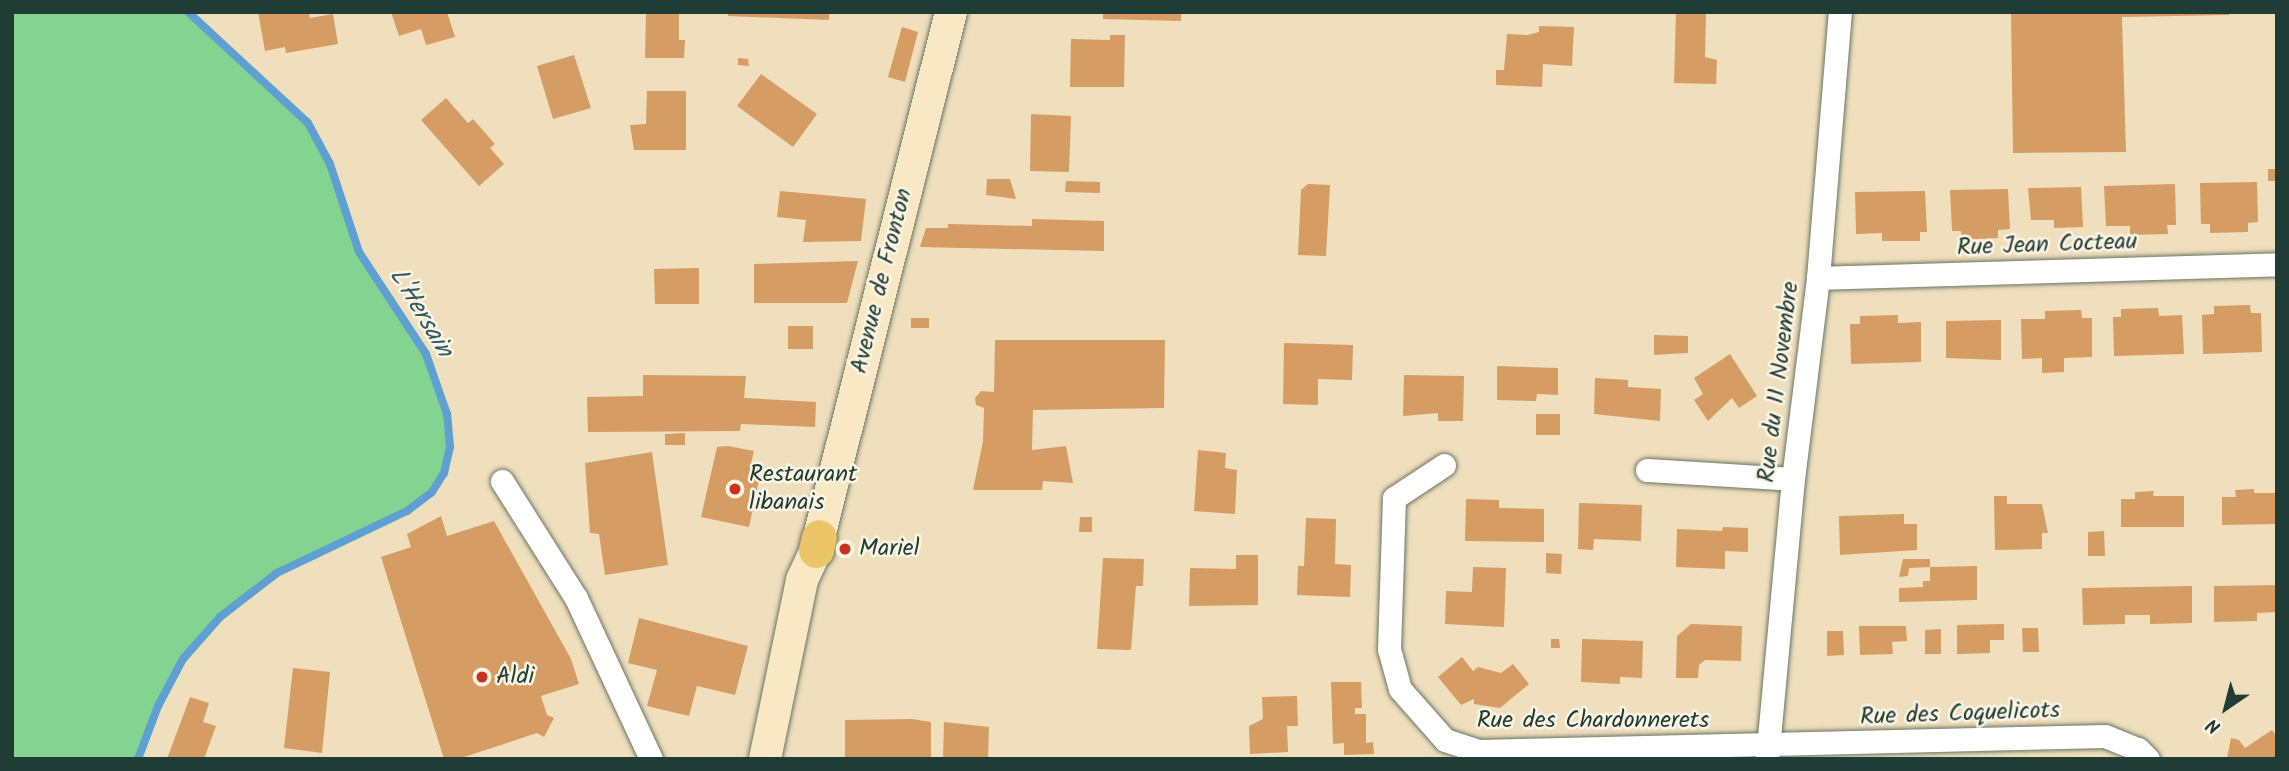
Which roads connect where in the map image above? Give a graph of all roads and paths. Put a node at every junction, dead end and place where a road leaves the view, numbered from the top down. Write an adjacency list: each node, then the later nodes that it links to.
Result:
1 (950, 12): 9 (main road, Avenue de Fronton)
2 (1840, 12): 4 (street, Rue du 11 Novembre)
3 (2277, 264): 4 (street, Rue Jean Cocteau)
4 (1818, 278): 7 (street, Rue du 11 Novembre)
5 (1444, 465): 10 (street, Rue des Chardonnerets)
6 (1647, 470): 7 (street)
7 (1793, 479): 10 (street, Rue du 11 Novembre)
8 (502, 481): 11 (street)
9 (818, 543): 12 (main road, Avenue de Fronton); 13 (main road, Avenue de Fronton)
10 (1768, 752): 14 (street, Rue des Coquelicots)
11 (651, 759)
12 (765, 759)
13 (784, 759)
14 (2147, 759)

